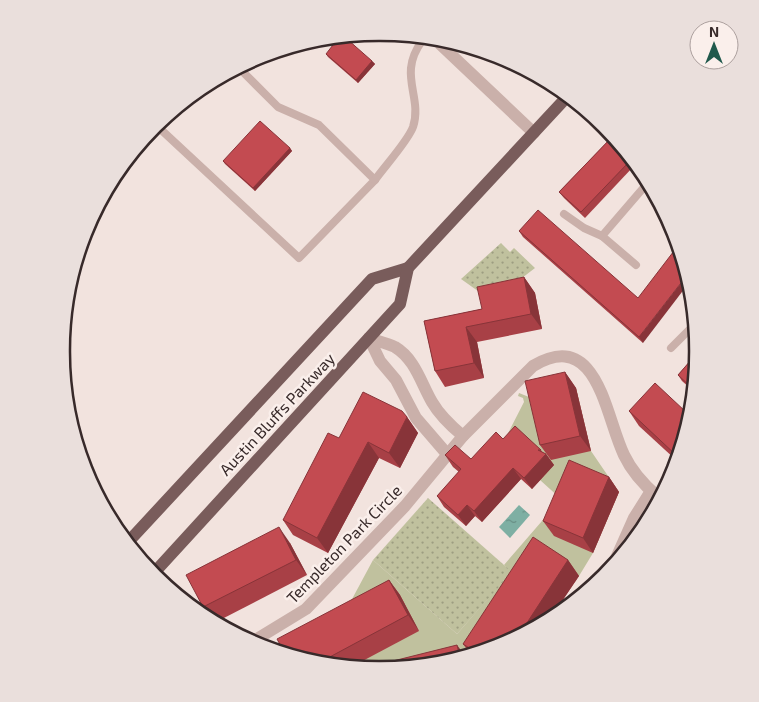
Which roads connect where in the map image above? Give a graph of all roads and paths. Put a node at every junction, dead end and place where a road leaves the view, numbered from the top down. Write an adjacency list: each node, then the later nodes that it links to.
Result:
1 (420, 44): 7 (lane)
2 (444, 48): 6 (street)
3 (244, 73): 7 (lane)
4 (563, 101): 6 (main road, Austin Bluffs Parkway)
5 (162, 130): 7 (lane)
6 (534, 133): 12 (main road, Austin Bluffs Parkway)
7 (375, 180)
8 (643, 188): 10 (lane)
9 (564, 214): 10 (lane)
10 (602, 236): 11 (lane)
11 (636, 265)
12 (408, 268): 14 (main road, Austin Bluffs Parkway); 19 (main road, Austin Bluffs Parkway)
13 (689, 330): 15 (lane)
14 (369, 338): 16 (street); 17 (street); 21 (main road, Austin Bluffs Parkway)
15 (671, 348)
16 (464, 436): 17 (street, Templeton Park Circle); 18 (street, Templeton Park Circle)
17 (447, 454): 22 (street, Templeton Park Circle)
18 (654, 494): 20 (street)
19 (132, 538)
20 (623, 542)
21 (158, 568)
22 (261, 637)

